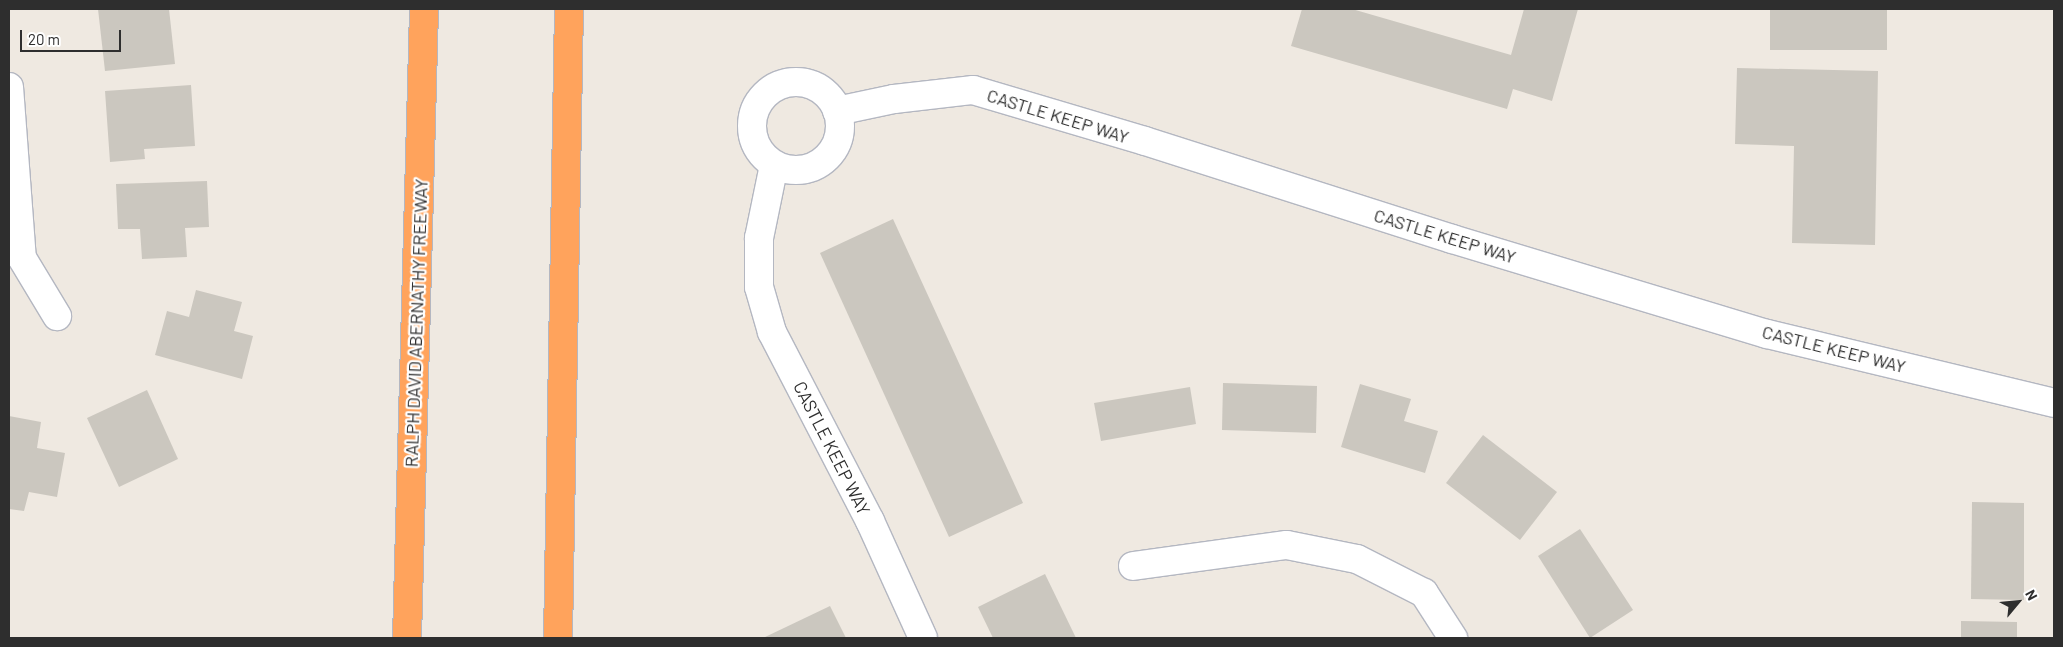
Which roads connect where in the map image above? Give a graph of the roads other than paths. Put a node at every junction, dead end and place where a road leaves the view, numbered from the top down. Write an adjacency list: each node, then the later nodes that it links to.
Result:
1 (424, 9): 9 (highway, RALPH DAVID ABERNATHY FREEWAY)
2 (569, 9): 10 (highway)
3 (9, 87): 6 (street)
4 (837, 111): 5 (street); 5 (street); 7 (street, CASTLE KEEP WAY)
5 (774, 165): 11 (street, CASTLE KEEP WAY)
6 (57, 316)
7 (2054, 403)
8 (1133, 566): 12 (street)
9 (407, 638)
10 (558, 638)
11 (923, 638)
12 (1453, 638)

